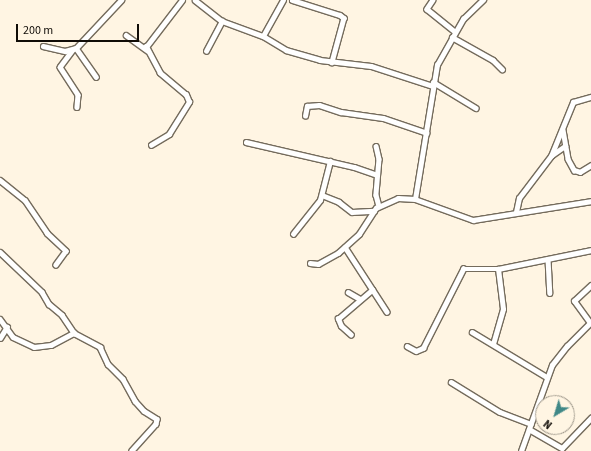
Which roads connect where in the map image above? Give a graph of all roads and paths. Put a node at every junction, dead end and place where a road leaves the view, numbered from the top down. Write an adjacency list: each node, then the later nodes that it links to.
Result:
1 (121, 0): 13 (street)
2 (182, 0): 14 (street)
3 (195, 0): 8 (street)
4 (293, 0): 16 (street)
5 (433, 0): 10 (street)
6 (483, 0): 10 (street)
7 (283, 1): 11 (street)
8 (222, 21): 11 (street); 15 (street)
9 (126, 35): 14 (street)
10 (453, 35): 17 (street); 19 (street)
11 (264, 36): 16 (street)
12 (43, 46): 13 (street)
13 (74, 49): 18 (street); 21 (street)
14 (149, 51): 27 (street)
15 (206, 51)
16 (332, 62): 19 (street)
17 (502, 70)
18 (96, 77)
19 (433, 84): 22 (street); 25 (street)
20 (591, 97): 24 (street)
21 (77, 106)
22 (476, 108)
23 (305, 116): 25 (street)
24 (563, 129): 29 (street); 30 (street)
25 (427, 133): 36 (street)
26 (246, 142): 31 (street)
27 (150, 145)
28 (376, 146): 33 (street)
29 (565, 146): 30 (street); 32 (street)
30 (551, 156): 40 (street)
31 (330, 161): 33 (street); 35 (street)
32 (591, 165)
33 (377, 175): 38 (street)
34 (0, 180): 47 (street)
35 (322, 195): 39 (street); 41 (street)
36 (415, 199): 38 (street); 40 (street)
37 (591, 201): 40 (street)
38 (379, 206): 39 (street)
39 (374, 211): 42 (street)
40 (516, 212)
41 (293, 234)
42 (345, 247): 46 (street); 50 (street)
43 (591, 250): 45 (street)
44 (0, 252): 59 (street)
45 (548, 259): 48 (street); 52 (street)
46 (310, 262)
47 (56, 265)
48 (498, 269): 62 (street); 63 (street)
49 (591, 285): 56 (street)
50 (372, 290): 53 (street); 54 (street)
51 (348, 292): 53 (street)
52 (550, 293)
53 (360, 299): 60 (street)
54 (387, 312)
55 (0, 319): 57 (street)
56 (590, 322): 64 (street)
57 (7, 327): 59 (street); 61 (street)
58 (472, 332): 62 (street)
59 (74, 333): 68 (street)
60 (351, 335)
61 (0, 338)
62 (493, 344): 64 (street)
63 (407, 346)
64 (547, 377): 67 (street)
65 (451, 382): 67 (street)
66 (591, 418): 67 (street)
67 (530, 426): 69 (street)
68 (132, 451)
69 (521, 451)

